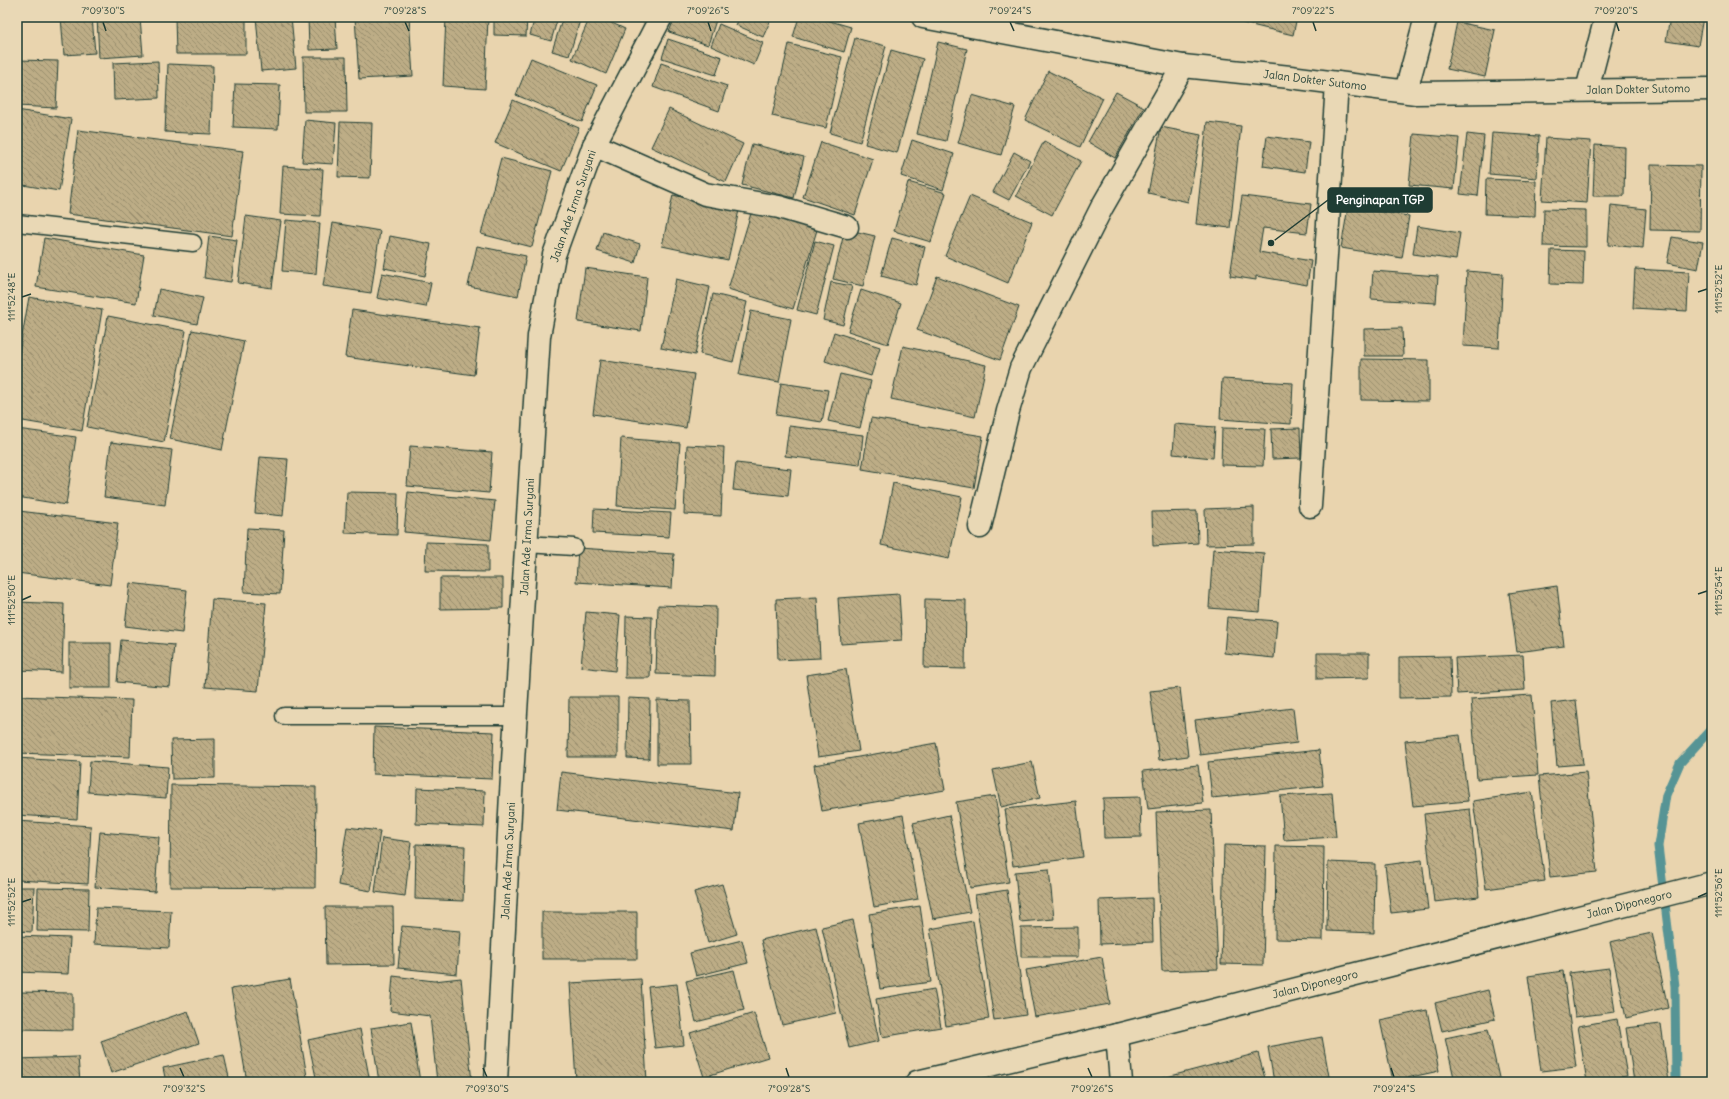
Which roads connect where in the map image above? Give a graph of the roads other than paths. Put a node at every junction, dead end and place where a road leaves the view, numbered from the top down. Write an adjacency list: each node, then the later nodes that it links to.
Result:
1 (661, 17): 10 (street, Jalan Ade Irma Suryani)
2 (922, 17): 5 (street, Jalan Dokter Sutomo)
3 (1426, 17): 9 (street)
4 (1606, 17): 8 (street)
5 (1182, 66): 6 (street, Jalan Dokter Sutomo); 15 (street)
6 (1337, 83): 9 (street, Jalan Dokter Sutomo); 14 (street)
7 (1712, 89): 8 (street, Jalan Dokter Sutomo)
8 (1587, 90): 9 (street, Jalan Dokter Sutomo)
9 (1406, 91)
10 (594, 145): 12 (street); 16 (street, Jalan Ade Irma Suryani)
11 (17, 223): 13 (lane)
12 (847, 227)
13 (193, 243)
14 (1310, 506)
15 (980, 527)
16 (526, 544): 17 (lane); 19 (street, Jalan Ade Irma Suryani)
17 (574, 547)
18 (284, 716): 19 (lane)
19 (516, 716): 22 (street, Jalan Ade Irma Suryani)
20 (1712, 883): 21 (street, Jalan Diponegoro)
21 (1117, 1035): 23 (street, Jalan Diponegoro); 24 (street)
22 (496, 1082)
23 (917, 1082)
24 (1121, 1082)

